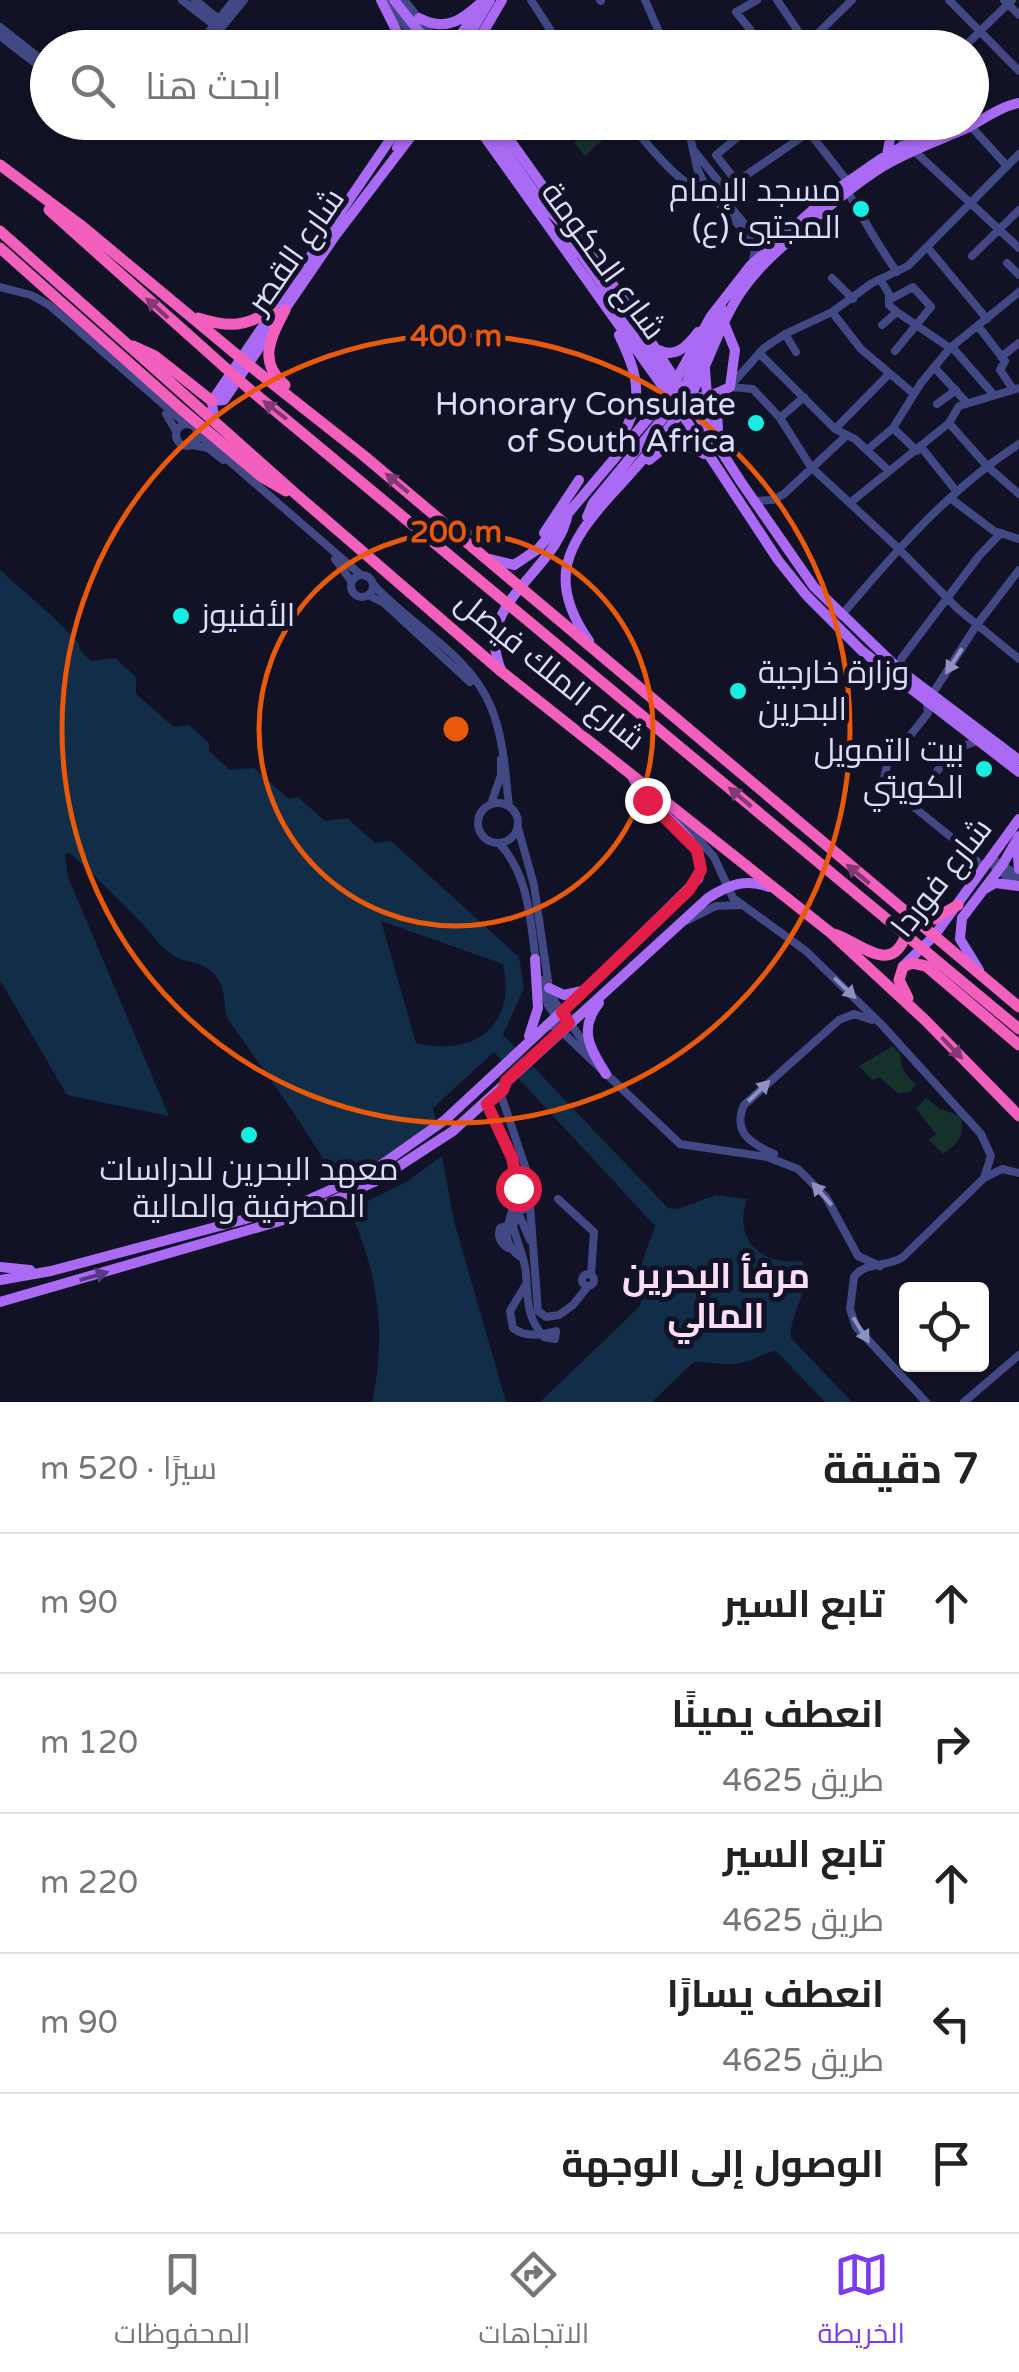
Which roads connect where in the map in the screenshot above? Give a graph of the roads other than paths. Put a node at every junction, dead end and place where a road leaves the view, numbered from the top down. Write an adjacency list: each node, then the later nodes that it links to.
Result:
1 (182, 0): 19 (street)
2 (195, 0): 19 (street)
3 (234, 0): 19 (street)
4 (244, 0): 19 (street)
5 (384, 0): 23 (main road); 24 (street)
6 (394, 0): 25 (main road)
7 (404, 0): 18 (street)
8 (486, 0): 18 (main road); 27 (main road); 28 (main road)
9 (502, 0): 29 (main road)
10 (531, 0): 30 (street)
11 (646, 0): 31 (street)
12 (756, 0): 32 (street)
13 (777, 0): 33 (street)
14 (852, 0): 34 (street)
15 (949, 0): 35 (street)
16 (1008, 1): 17 (street); 35 (street)
17 (1019, 15)
18 (419, 18): 26 (street)
19 (220, 24): 21 (street); 22 (street)
20 (0, 27): 38 (street)
21 (214, 30)
22 (216, 30)
23 (398, 30)
24 (407, 30)
25 (418, 30)
26 (429, 30)
27 (465, 30)
28 (471, 30)
29 (485, 30)
30 (550, 30)
31 (658, 30)
32 (750, 30)
33 (796, 30)
34 (822, 30)
35 (980, 30)
36 (0, 36): 39 (street)
37 (989, 39): 40 (street)
38 (30, 51)
39 (30, 60)
40 (1019, 71)
41 (1019, 99): 42 (main road)
42 (989, 113)
43 (390, 140): 97 (main road, شارع القصر)
44 (402, 140): 67 (main road)
45 (410, 140): 67 (main road, شارع القصر)
46 (484, 140): 61 (main road)
47 (486, 140): 61 (main road, شارع الحكومة)
48 (498, 140): 78 (main road)
49 (510, 140): 78 (main road, شارع الحكومة)
50 (645, 140): 73 (street)
51 (692, 140): 63 (street)
52 (734, 140): 71 (street)
53 (797, 140): 71 (street)
54 (815, 140): 72 (street)
55 (886, 140): 65 (main road)
56 (899, 140): 62 (street)
57 (929, 140): 62 (main road)
58 (938, 140): 60 (main road)
59 (983, 140): 69 (street)
60 (931, 144): 62 (main road); 66 (main road)
61 (490, 146): 79 (main road, شارع الحكومة)
62 (908, 149): 65 (main road); 66 (street); 72 (main road)
63 (696, 152): 71 (street); 73 (street)
64 (1019, 154): 69 (street)
65 (887, 155): 72 (main road)
66 (926, 161): 74 (street)
67 (390, 162): 97 (main road, شارع القصر)
68 (0, 165): 70 (highway, شارع الملك فيصل)
69 (1007, 166): 74 (street)
70 (21, 183): 102 (highway, شارع الملك فيصل); 121 (highway, شارع الملك فيصل, one-way to 70)
71 (730, 186): 73 (street); 80 (street)
72 (847, 187): 80 (main road); 85 (main road); 88 (street)
73 (708, 193): 87 (street)
74 (970, 200): 76 (street); 81 (street)
75 (1019, 210): 76 (street)
76 (999, 228): 82 (street); 84 (street)
77 (0, 231): 110 (highway, شارع الملك فيصل)
78 (576, 232): 111 (main road, شارع الحكومة)
79 (556, 239): 98 (main road, شارع الحكومة); 127 (main road)
80 (767, 248): 85 (street); 87 (main road)
81 (928, 248): 88 (street); 103 (street)
82 (1019, 248)
83 (2, 251): 157 (highway)
84 (972, 256)
85 (763, 264): 104 (main road)
86 (1007, 264): 89 (street)
87 (750, 266): 96 (main road)
88 (897, 272): 91 (street)
89 (1018, 272)
90 (832, 278): 94 (street)
91 (880, 278): 94 (street); 95 (street)
92 (0, 290): 136 (street); 139 (street)
93 (1019, 292): 103 (street)
94 (854, 299): 99 (street)
95 (889, 300): 100 (street); 106 (street)
96 (722, 302): 101 (main road); 127 (main road)
97 (279, 310): 102 (highway); 117 (main road, شارع القصر); 148 (highway)
98 (608, 311): 127 (main road, شارع الحكومة); 153 (main road)
99 (832, 312): 108 (street); 120 (street)
100 (896, 312): 105 (street); 106 (street)
101 (711, 316): 111 (main road); 127 (main road)
102 (194, 317): 117 (highway, شارع الملك فيصل)
103 (987, 318): 107 (street)
104 (724, 323): 119 (main road); 122 (main road)
105 (882, 325)
106 (917, 326): 112 (street); 113 (street)
107 (978, 326): 112 (street); 116 (street)
108 (785, 334): 114 (street); 115 (street)
109 (1019, 343): 116 (street)
110 (129, 345): 130 (highway); 134 (highway, شارع الملك فيصل)
111 (656, 348): 127 (main road, شارع الحكومة)
112 (951, 348): 118 (street); 126 (street)
113 (895, 351)
114 (796, 352)
115 (759, 353): 122 (street); 129 (street)
116 (1001, 356): 123 (street)
117 (244, 361): 121 (main road, شارع القصر); 148 (highway, شارع الملك فيصل)
118 (934, 367): 124 (street); 125 (street)
119 (705, 368): 127 (main road); 128 (main road)
120 (888, 375): 125 (street); 138 (street)
121 (234, 376): 130 (main road, شارع القصر); 174 (highway, شارع الملك فيصل, one-way to 121)
122 (726, 388): 128 (main road); 133 (street); 141 (main road)
123 (1016, 389): 126 (street)
124 (956, 390): 131 (street); 132 (street)
125 (914, 394): 137 (street)
126 (993, 394): 131 (street)
127 (679, 395): 128 (main road); 147 (main road, شارع الحكومة); 153 (main road); 153 (main road); 155 (main road, شارع الحكومة)
128 (706, 397): 141 (main road)
129 (804, 397): 133 (street); 138 (street)
130 (212, 401): 134 (main road)
131 (966, 402): 135 (street)
132 (937, 404)
133 (780, 418): 151 (street)
134 (214, 421): 157 (highway, شارع الملك فيصل)
135 (949, 423): 145 (street); 150 (street)
136 (186, 424): 139 (street); 140 (street)
137 (893, 428): 145 (street); 146 (street)
138 (835, 429): 142 (street)
139 (176, 431): 143 (street)
140 (197, 433): 143 (street); 168 (street)
141 (719, 436): 147 (main road)
142 (846, 436): 146 (street); 151 (street)
143 (192, 444): 169 (street)
144 (1019, 444): 150 (street)
145 (919, 449): 152 (street); 158 (street)
146 (867, 450): 152 (street)
147 (723, 454): 159 (main road, شارع الحكومة)
148 (362, 455): 166 (highway, شارع الملك فيصل, one-way to 148)
149 (594, 461): 153 (main road)
150 (987, 466): 156 (street); 158 (street)
151 (811, 467): 159 (street); 160 (street)
152 (889, 472): 160 (street)
153 (613, 475): 155 (main road); 161 (main road); 177 (main road)
154 (579, 480): 165 (main road)
155 (732, 488): 181 (main road, شارع الحكومة)
156 (1019, 494)
157 (296, 495): 180 (highway, شارع الملك فيصل)
158 (954, 495): 162 (street); 164 (street)
159 (754, 501): 175 (main road, شارع الحكومة)
160 (851, 502): 164 (street)
161 (568, 512): 165 (main road); 171 (main road)
162 (1001, 532): 163 (street); 173 (street)
163 (1019, 540)
164 (898, 548): 173 (street); 175 (street)
165 (538, 549): 166 (main road)
166 (480, 554): 171 (highway, شارع الملك فيصل)
167 (1019, 570): 176 (street)
168 (361, 575): 169 (street); 170 (street)
169 (352, 582): 172 (street)
170 (373, 584): 172 (street); 189 (street)
171 (520, 589): 174 (main road); 177 (highway, شارع الملك فيصل)
172 (368, 595): 187 (street)
173 (948, 597): 176 (street); 179 (street)
174 (508, 605): 180 (main road); 206 (highway, شارع الملك فيصل, one-way to 174)
175 (841, 616): 179 (main road, شارع الحكومة)
176 (976, 626): 178 (street); 181 (street, one-way to 181)
177 (598, 654): 203 (highway, شارع الملك فيصل, one-way to 177)
178 (1019, 658)
179 (901, 671): 181 (main road, شارع الحكومة)
180 (502, 672): 184 (highway, شارع الملك فيصل)
181 (929, 700): 182 (main road, شارع الحكومة); 183 (main road, شارع الحكومة); 188 (street)
182 (977, 741): 185 (main road, شارع الحكومة); 188 (street)
183 (1019, 760)
184 (630, 770): 186 (highway, شارع الملك فيصل); 214 (main road)
185 (1019, 772)
186 (665, 802): 198 (street); 200 (highway, شارع الملك فيصل)
187 (492, 804): 189 (street); 193 (street)
188 (910, 804): 194 (street)
189 (510, 806): 191 (street)
190 (1019, 820): 194 (main road, شارع فوردا)
191 (518, 828): 193 (street); 213 (street)
192 (1019, 837): 195 (main road, شارع فوردا); 196 (main road)
193 (499, 844): 209 (street)
194 (986, 862): 195 (street); 202 (main road, شارع فوردا)
195 (1001, 867): 196 (street); 197 (street); 199 (main road, شارع فوردا)
196 (1019, 872)
197 (1019, 886): 199 (main road)
198 (726, 888): 200 (main road); 201 (street); 204 (main road)
199 (984, 889): 202 (main road, شارع فوردا)
200 (798, 904): 205 (highway, شارع الملك فيصل)
201 (742, 906): 204 (street); 218 (street, one-way to 218)
202 (962, 908): 203 (highway); 207 (main road, شارع فوردا); 211 (main road)
203 (904, 913): 206 (highway); 207 (highway, شارع الملك فيصل)
204 (682, 922): 212 (main road)
205 (831, 933): 206 (highway); 217 (highway, شارع الملك فيصل)
206 (907, 936): 208 (highway, شارع الملك فيصل)
207 (934, 936): 208 (main road, شارع فوردا); 211 (highway, شارع الملك فيصل)
208 (924, 947): 210 (main road, شارع فوردا); 221 (highway, شارع الملك فيصل)
209 (535, 959): 216 (street); 223 (main road)
210 (902, 967): 217 (highway); 222 (highway)
211 (980, 970): 215 (highway, شارع الملك فيصل)
212 (610, 986): 220 (main road); 224 (main road)
213 (549, 988): 214 (main road); 216 (street)
214 (587, 988): 216 (main road)
215 (1019, 1007)
216 (558, 1014): 219 (main road); 220 (street)
217 (924, 1020): 227 (highway, شارع الملك فيصل, one-way to 227)
218 (882, 1025): 231 (street, one-way to 218); 233 (street)
219 (545, 1026): 220 (street); 223 (main road)
220 (564, 1027): 224 (street); 225 (main road)
221 (1019, 1029)
222 (1019, 1044)
223 (523, 1046): 236 (main road)
224 (606, 1074): 231 (street)
225 (506, 1083): 226 (street); 230 (main road); 234 (street)
226 (487, 1104): 228 (street); 229 (street)
227 (1017, 1116)
228 (493, 1117): 229 (street); 235 (street)
229 (466, 1123): 230 (street)
230 (442, 1139): 236 (main road)
231 (781, 1160): 242 (street, one-way to 231)
232 (1019, 1174): 233 (street)
233 (984, 1178): 242 (street)
234 (532, 1184): 235 (street); 238 (street)
235 (518, 1188): 239 (street)
236 (338, 1194): 244 (main road); 247 (main road, one-way to 236)
237 (558, 1199): 240 (street)
238 (530, 1206): 239 (street); 240 (street)
239 (517, 1211): 240 (street); 241 (street); 241 (street)
240 (532, 1242)
241 (517, 1254): 246 (street)
242 (880, 1266): 250 (street, one-way to 250)
243 (0, 1267): 244 (main road)
244 (52, 1271): 245 (main road)
245 (0, 1280)
246 (525, 1286): 246 (street)
247 (0, 1302)
248 (1019, 1356): 249 (street)
249 (989, 1383): 251 (street); 252 (street)
250 (921, 1400)
251 (964, 1402)
252 (976, 1402)

